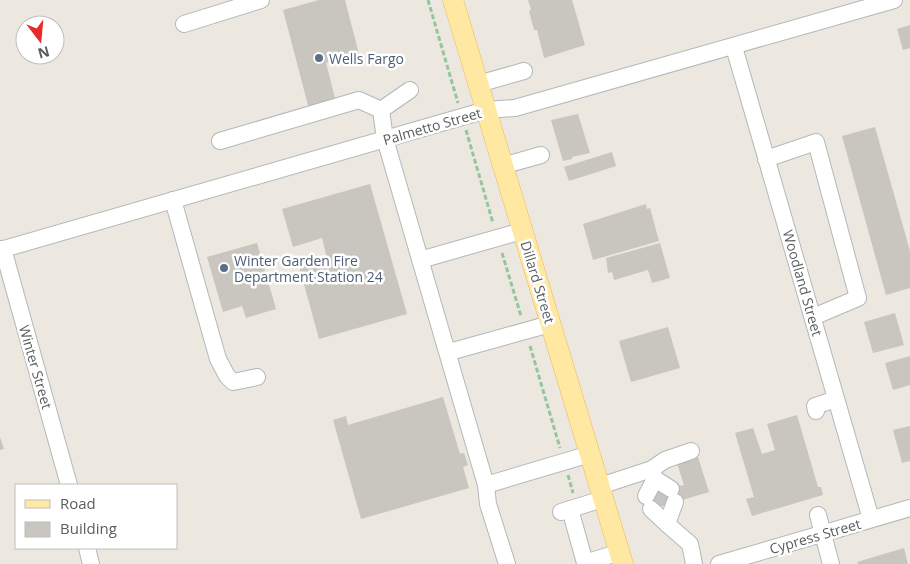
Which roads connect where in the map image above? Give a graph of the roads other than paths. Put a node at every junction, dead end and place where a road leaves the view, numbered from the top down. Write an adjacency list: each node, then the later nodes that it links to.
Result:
1 (261, 0): 4 (street)
2 (453, 0): 7 (main road, Dillard Street)
3 (894, 0): 5 (street, Palmetto Street)
4 (184, 24)
5 (734, 47): 10 (street, Palmetto Street); 14 (street, Woodland Street)
6 (524, 71): 7 (street)
7 (478, 84): 10 (main road, Dillard Street)
8 (410, 90): 9 (street)
9 (381, 110): 11 (street); 12 (street)
10 (486, 110): 11 (street, Palmetto Street); 15 (main road, Dillard Street)
11 (385, 139): 16 (street, Palmetto Street); 19 (street)
12 (220, 141)
13 (542, 155): 15 (street)
14 (766, 158): 20 (street, Woodland Street); 20 (street)
15 (502, 166): 17 (main road, Dillard Street)
16 (173, 200): 18 (street, Palmetto Street); 23 (street)
17 (522, 231): 19 (street); 21 (main road, Dillard Street)
18 (1, 250): 28 (street, Winter Street)
19 (420, 260): 22 (street)
20 (813, 317): 24 (street, Woodland Street)
21 (550, 324): 22 (street); 27 (main road, Dillard Street)
22 (445, 345): 29 (street)
23 (257, 377)
24 (836, 399): 25 (street); 34 (street, Woodland Street)
25 (816, 411)
26 (691, 451): 31 (street)
27 (590, 454): 29 (street); 30 (main road, Dillard Street)
28 (69, 484)
29 (486, 485): 39 (street)
30 (602, 493): 31 (street); 37 (main road, Dillard Street); 37 (street)
31 (659, 493): 40 (street)
32 (908, 514): 34 (street, Cypress Street)
33 (818, 515): 35 (street)
34 (871, 519): 35 (street, Cypress Street)
35 (823, 534): 41 (street, Cypress Street); 42 (street)
36 (86, 549): 38 (street)
37 (621, 558)
38 (91, 564)
39 (507, 564)
40 (694, 564)
41 (719, 564)
42 (832, 564)

